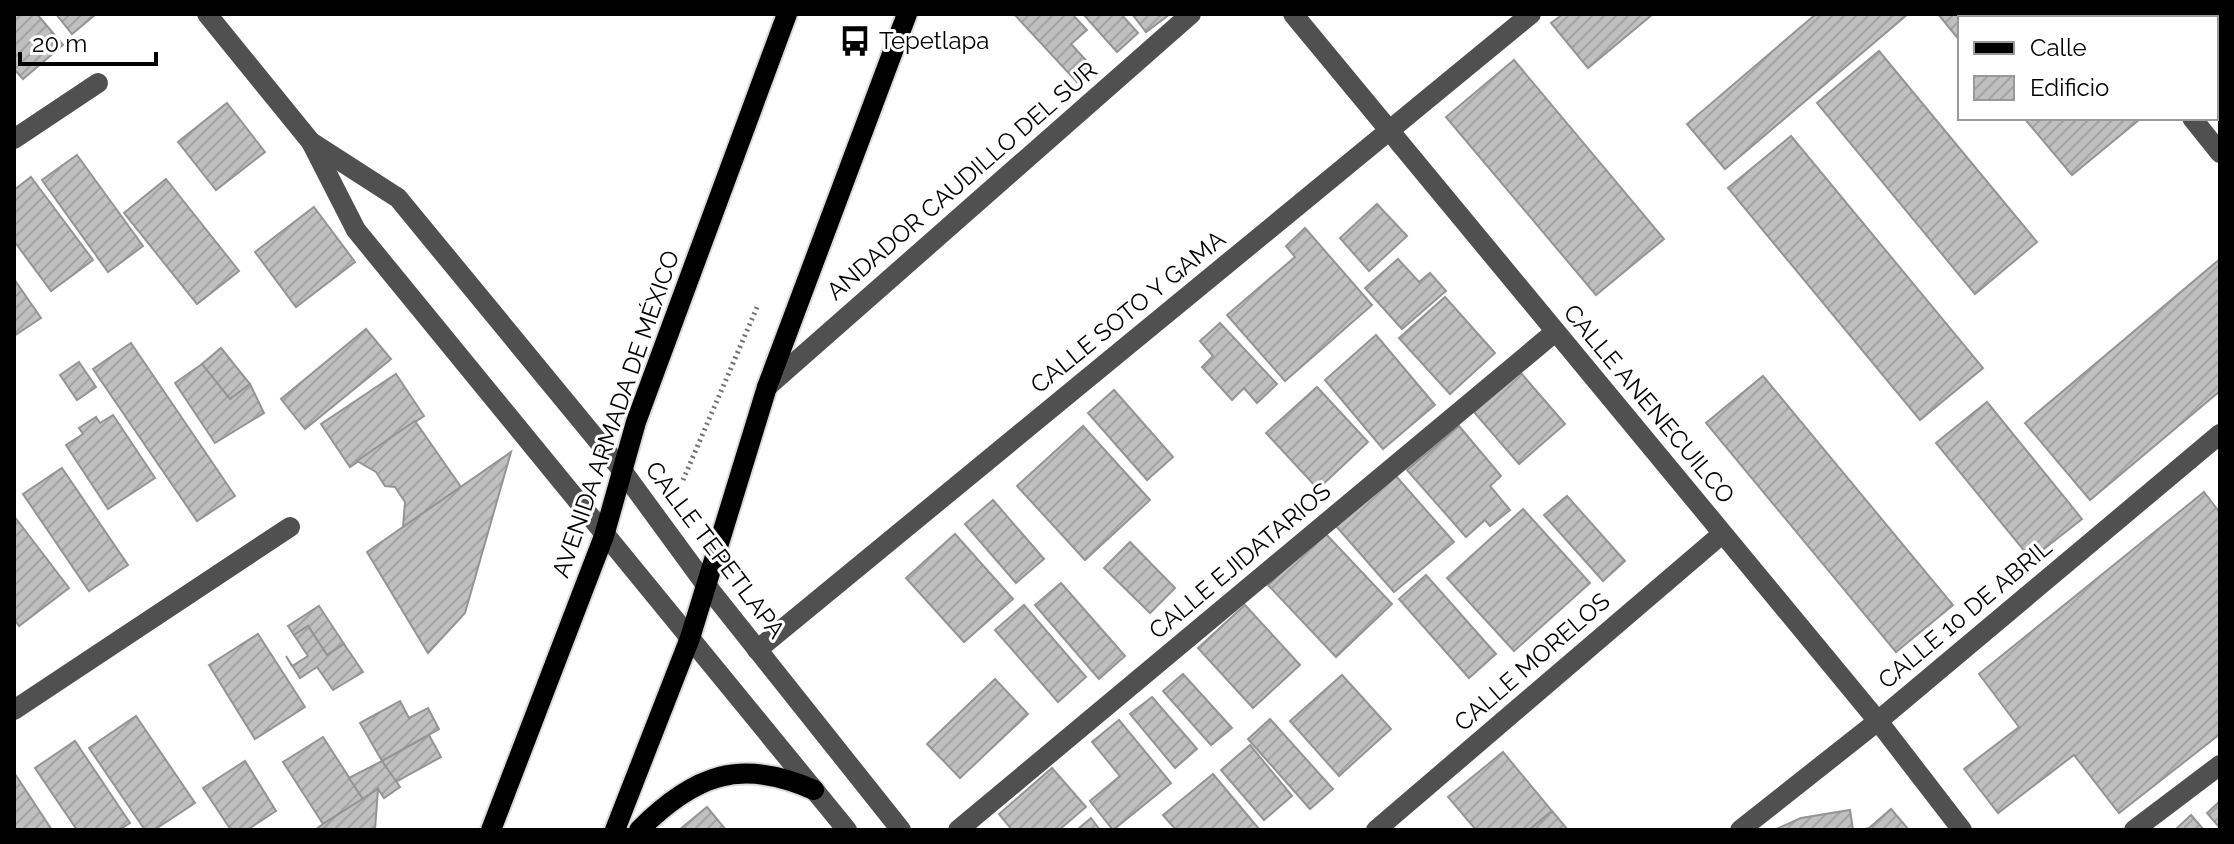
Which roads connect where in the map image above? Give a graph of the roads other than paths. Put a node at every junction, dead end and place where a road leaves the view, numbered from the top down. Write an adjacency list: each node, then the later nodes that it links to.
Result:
1 (207, 14): 11 (street, CALLE TEPETLAPA)
2 (787, 14): 16 (main road, AVENIDA ARMADA DE MÉXICO)
3 (907, 14): 14 (main road)
4 (1191, 14): 14 (street, ANDADOR CAUDILLO DEL SUR)
5 (1293, 14): 9 (street, CALLE ANENECUILCO)
6 (1531, 14): 9 (street, CALLE SOTO Y GAMA)
7 (98, 83): 10 (street)
8 (2194, 120): 12 (street)
9 (1390, 131): 13 (street, CALLE ANENECUILCO); 22 (street, CALLE SOTO Y GAMA)
10 (14, 139)
11 (311, 142): 16 (street, CALLE TEPETLAPA); 19 (street, CALLE TEPETLAPA)
12 (2220, 151)
13 (1555, 332): 18 (street, CALLE ANENECUILCO); 32 (street, CALLE EJIDATARIOS)
14 (767, 387): 20 (main road)
15 (2220, 434): 24 (street, CALLE 10 DE ABRIL)
16 (621, 469): 19 (main road, AVENIDA ARMADA DE MÉXICO); 20 (street, CALLE TEPETLAPA)
17 (290, 527): 23 (street)
18 (1722, 534): 24 (street, CALLE ANENECUILCO); 33 (street, CALLE MORELOS)
19 (604, 536): 21 (street, CALLE TEPETLAPA); 27 (main road, AVENIDA ARMADA DE MÉXICO)
20 (706, 585): 21 (main road); 22 (street, CALLE TEPETLAPA)
21 (690, 638): 26 (street, CALLE TEPETLAPA); 28 (main road)
22 (757, 650): 31 (street, CALLE TEPETLAPA)
23 (14, 710)
24 (1878, 721): 34 (street, CALLE 10 DE ABRIL); 35 (street, CALLE ANENECUILCO)
25 (2220, 765): 36 (street)
26 (814, 790): 29 (main road); 30 (street, CALLE TEPETLAPA)
27 (491, 830)
28 (615, 830)
29 (639, 830)
30 (847, 830)
31 (901, 830)
32 (958, 830)
33 (1376, 830)
34 (1740, 830)
35 (1962, 830)
36 (2134, 830)

